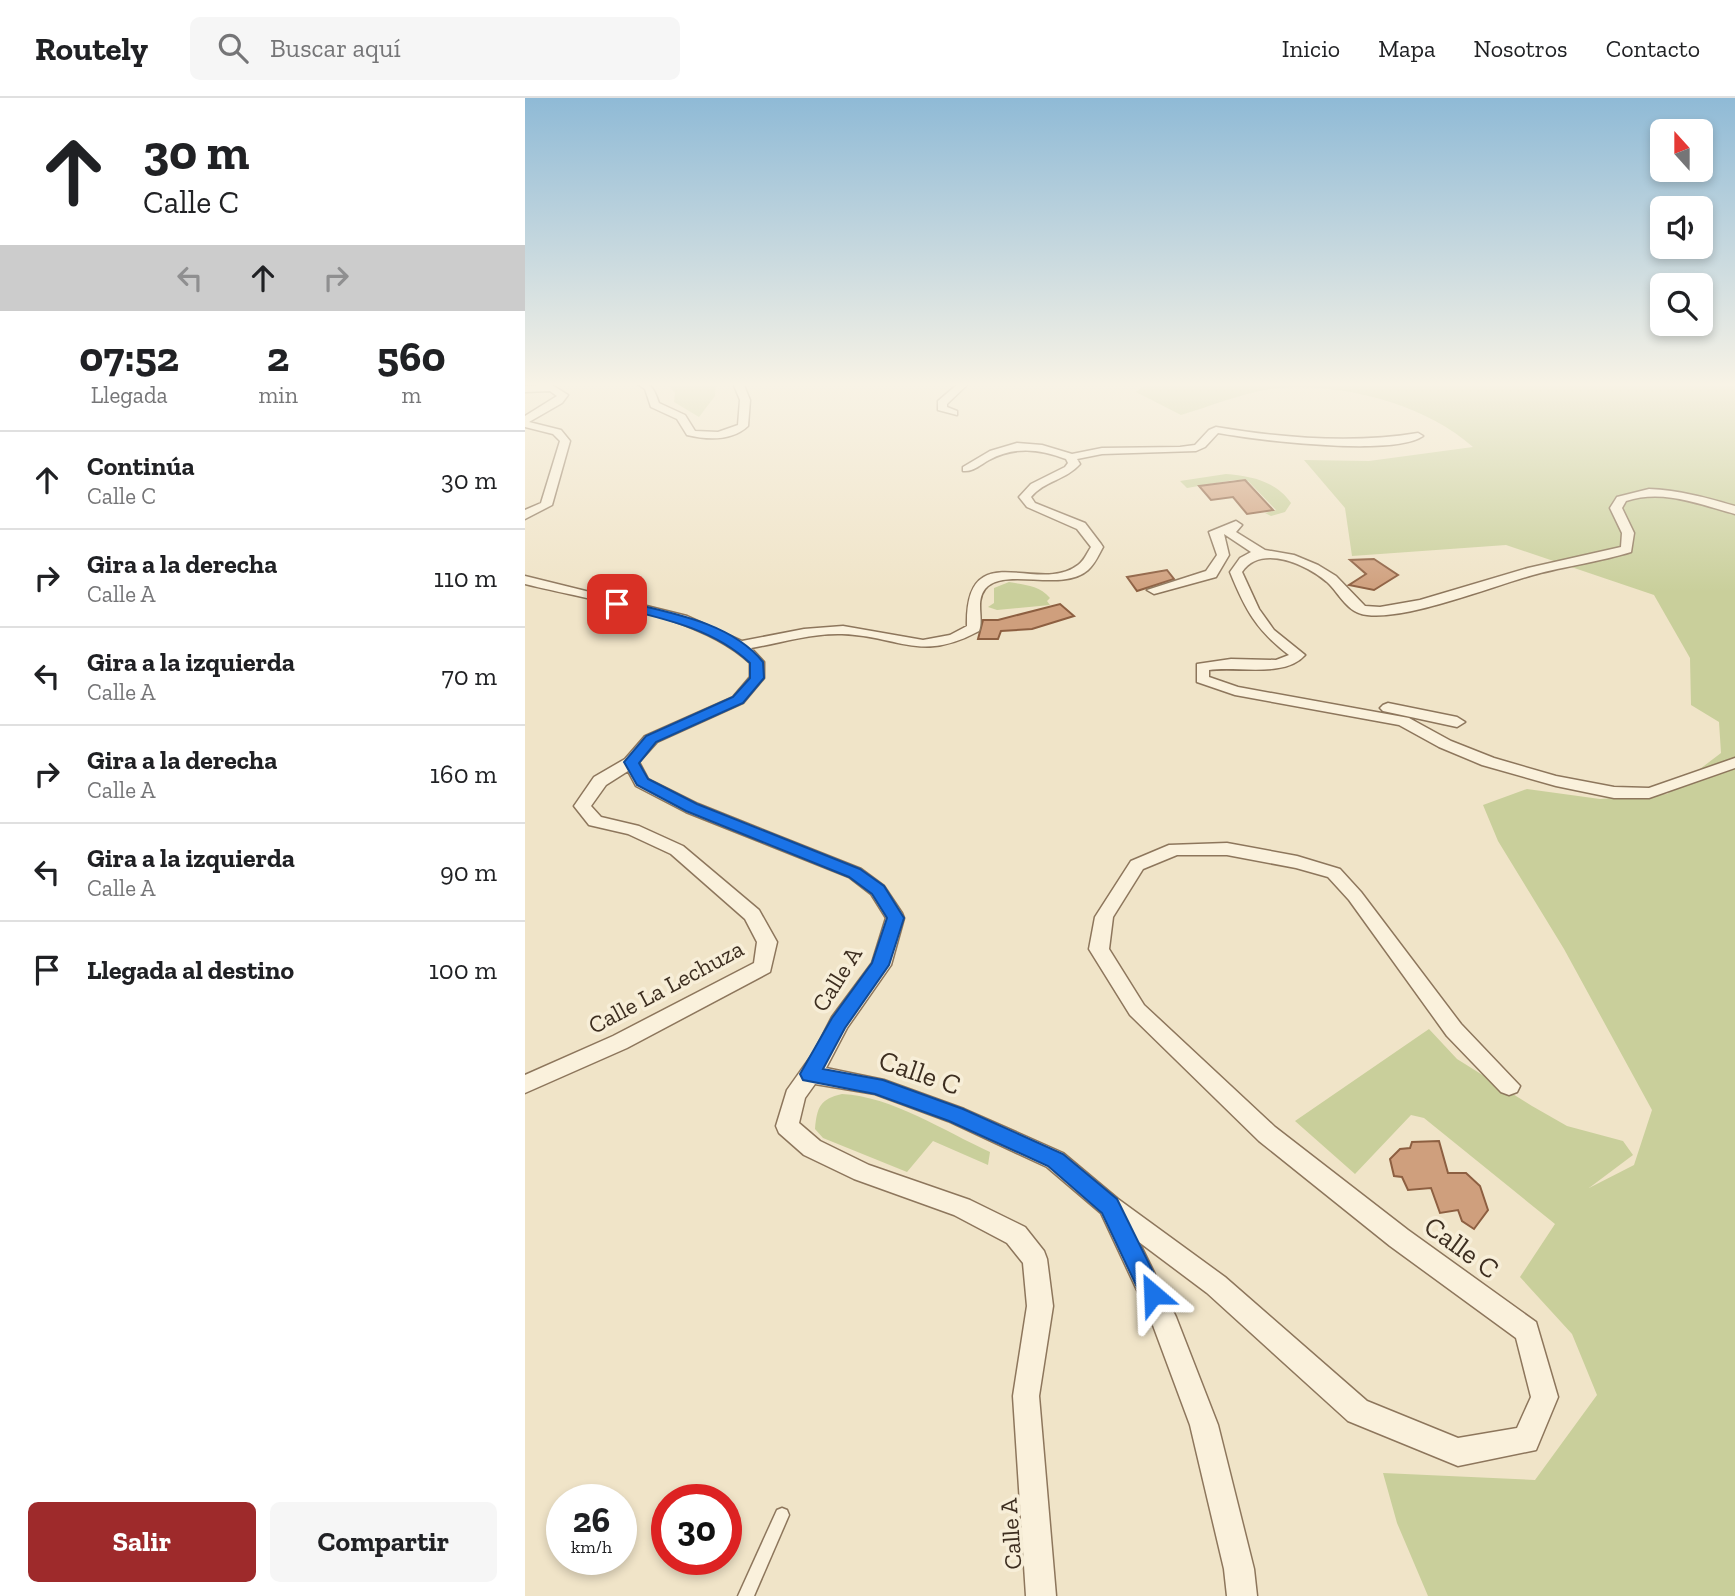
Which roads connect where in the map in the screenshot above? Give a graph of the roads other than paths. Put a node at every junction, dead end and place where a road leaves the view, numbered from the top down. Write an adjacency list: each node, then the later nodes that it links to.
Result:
1 (562, 453): 8 (street)
2 (992, 453): 6 (street)
3 (1059, 453): 5 (street)
4 (1088, 453): 5 (street)
5 (1071, 457): 12 (street)
6 (967, 469)
7 (1735, 510): 9 (street)
8 (525, 515)
9 (1263, 554): 11 (street); 13 (street)
10 (525, 580): 12 (street)
11 (1154, 590)
12 (740, 646): 15 (street)
13 (1357, 711): 14 (street); 16 (street)
14 (1457, 722)
15 (631, 762): 17 (street, Calle A); 18 (street, Calle La Lechuza)
16 (1735, 763)
17 (810, 1074): 20 (street, Calle C); 23 (street, Calle A)
18 (525, 1084)
19 (1509, 1086): 20 (street, Calle C)
20 (1110, 1206): 24 (street)
21 (782, 1515): 22 (lane)
22 (746, 1596)
23 (1041, 1596)
24 (1242, 1596)

